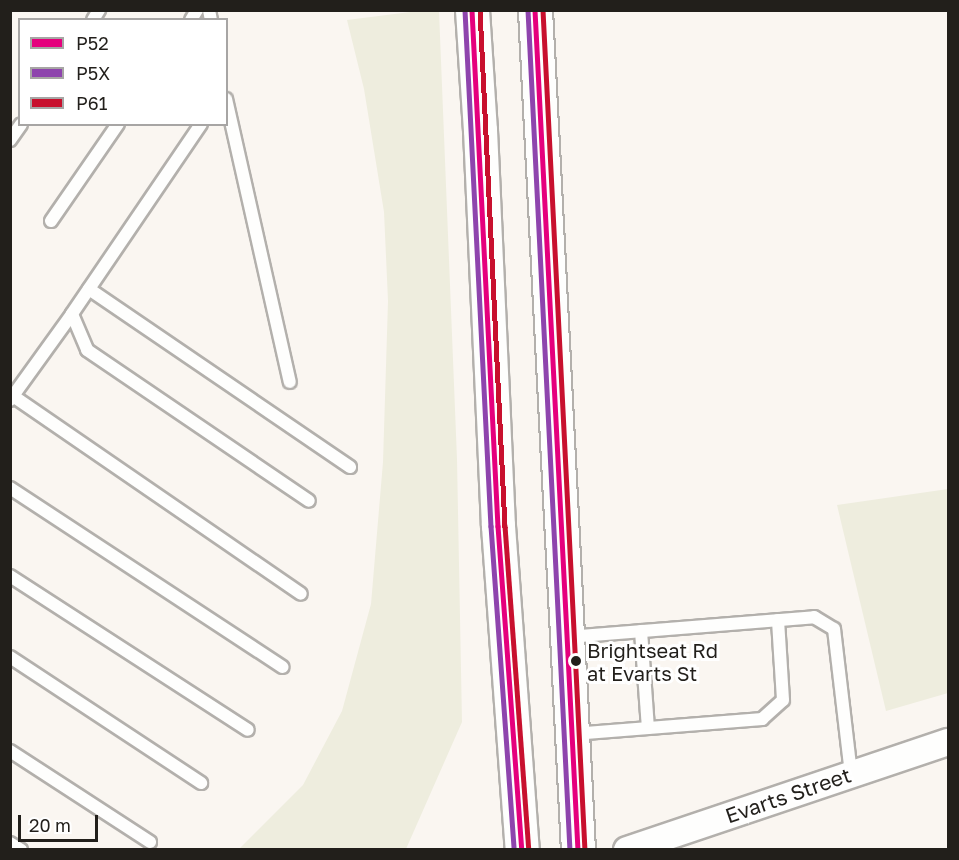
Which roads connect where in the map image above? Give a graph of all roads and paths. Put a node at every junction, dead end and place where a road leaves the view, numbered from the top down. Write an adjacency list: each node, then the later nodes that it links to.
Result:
1 (472, 10): 33 (street)
2 (536, 10): 20 (street)
3 (228, 108): 11 (lane)
4 (20, 126): 7 (lane)
5 (117, 126): 8 (lane)
6 (200, 126): 9 (lane)
7 (10, 140)
8 (51, 221)
9 (89, 289): 10 (lane); 13 (lane)
10 (72, 314): 12 (lane); 15 (lane)
11 (290, 382)
12 (12, 398): 17 (lane)
13 (350, 467)
14 (10, 488): 22 (lane)
15 (309, 501)
16 (10, 576): 24 (lane)
17 (301, 594)
18 (777, 620): 19 (lane); 23 (lane); 28 (lane)
19 (641, 631): 20 (lane); 23 (lane)
20 (567, 637): 25 (street)
21 (10, 657): 29 (lane)
22 (282, 667)
23 (648, 728): 25 (lane)
24 (248, 730)
25 (572, 734): 34 (street)
26 (948, 742): 28 (street, Evarts Street)
27 (10, 751): 30 (lane)
28 (851, 774): 35 (street, Evarts Street)
29 (201, 783)
30 (150, 842)
31 (10, 843): 32 (lane)
32 (21, 849)
33 (522, 849)
34 (578, 849)
35 (627, 849)

